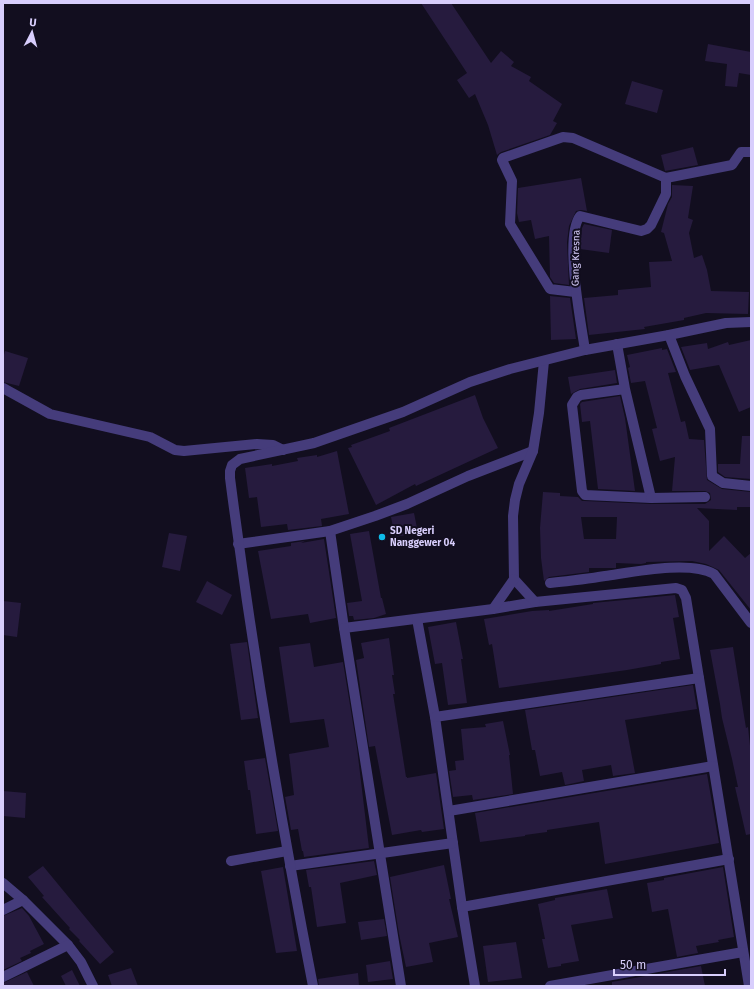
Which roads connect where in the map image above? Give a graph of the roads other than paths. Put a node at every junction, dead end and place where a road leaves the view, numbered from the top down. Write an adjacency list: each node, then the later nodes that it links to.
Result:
1 (751, 152): 2 (street)
2 (666, 178): 3 (street, Gang Kresna); 3 (street)
3 (575, 292): 7 (street, Gang Kresna)
4 (751, 322): 5 (street)
5 (669, 335): 6 (street); 13 (street)
6 (618, 344): 7 (street); 10 (street)
7 (585, 350): 8 (street)
8 (544, 360): 11 (street); 12 (street)
9 (3, 388): 11 (street)
10 (625, 389): 15 (street); 15 (street)
11 (283, 450): 17 (street)
12 (532, 451): 16 (street); 18 (street)
13 (751, 486)
14 (704, 497): 15 (street)
15 (651, 498)
16 (330, 531): 17 (street); 24 (street)
17 (238, 544): 30 (street)
18 (514, 579): 20 (street); 21 (street)
19 (550, 583): 23 (street)
20 (535, 602): 21 (street); 25 (street)
21 (493, 609): 22 (street)
22 (417, 619): 24 (street); 26 (street)
23 (751, 624)
24 (344, 628): 31 (street)
25 (699, 678): 26 (street); 27 (street)
26 (434, 717): 28 (street)
27 (713, 766): 28 (street); 32 (street)
28 (449, 811): 29 (street)
29 (453, 843): 31 (street); 37 (street)
30 (287, 851): 33 (street); 34 (street)
31 (381, 853): 34 (street); 44 (street)
32 (729, 859): 37 (street); 40 (street)
33 (230, 861)
34 (290, 866): 43 (street)
35 (3, 883): 36 (street)
36 (23, 900): 38 (street); 39 (street)
37 (462, 907): 45 (street)
38 (3, 910)
39 (68, 945): 41 (street); 42 (street)
40 (743, 952): 46 (street); 47 (street)
41 (3, 977)
42 (93, 986)
43 (313, 986)
44 (401, 986)
45 (475, 986)
46 (550, 986)
47 (749, 986)

